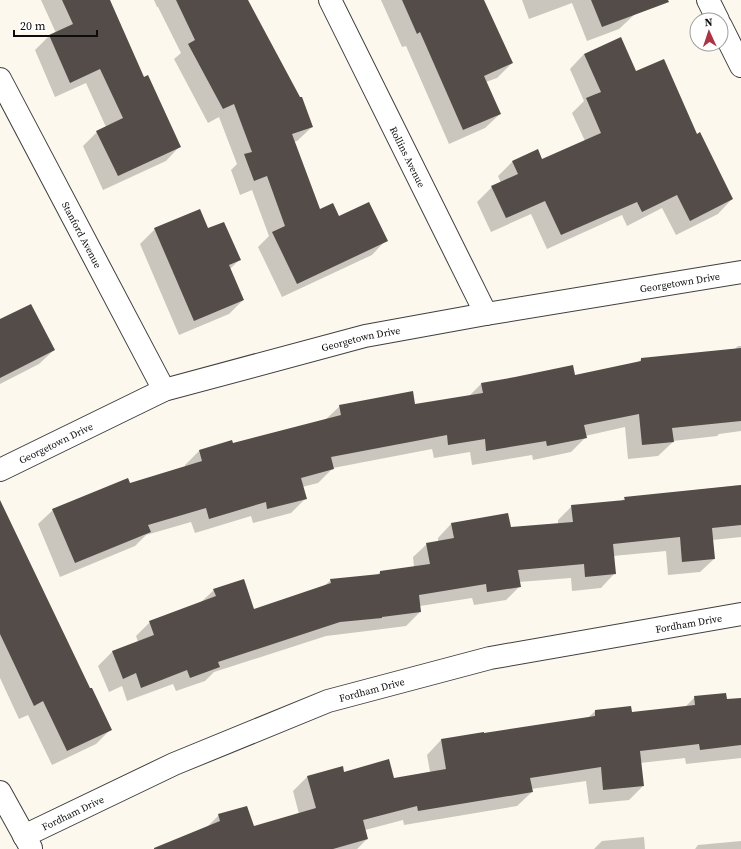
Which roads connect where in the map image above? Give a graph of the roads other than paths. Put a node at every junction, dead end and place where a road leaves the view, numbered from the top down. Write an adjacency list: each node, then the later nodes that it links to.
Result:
1 (330, 0): 8 (street, Rollins Avenue)
2 (708, 0): 3 (street)
3 (714, 12)
4 (729, 42): 5 (street)
5 (741, 66)
6 (0, 79): 9 (street, Stanford Avenue)
7 (741, 272): 8 (street, Georgetown Drive)
8 (486, 314): 9 (street, Georgetown Drive)
9 (164, 390): 10 (street, Georgetown Drive)
10 (0, 470)
11 (741, 614): 13 (street, Fordham Drive)
12 (0, 792): 13 (street)
13 (28, 842)

